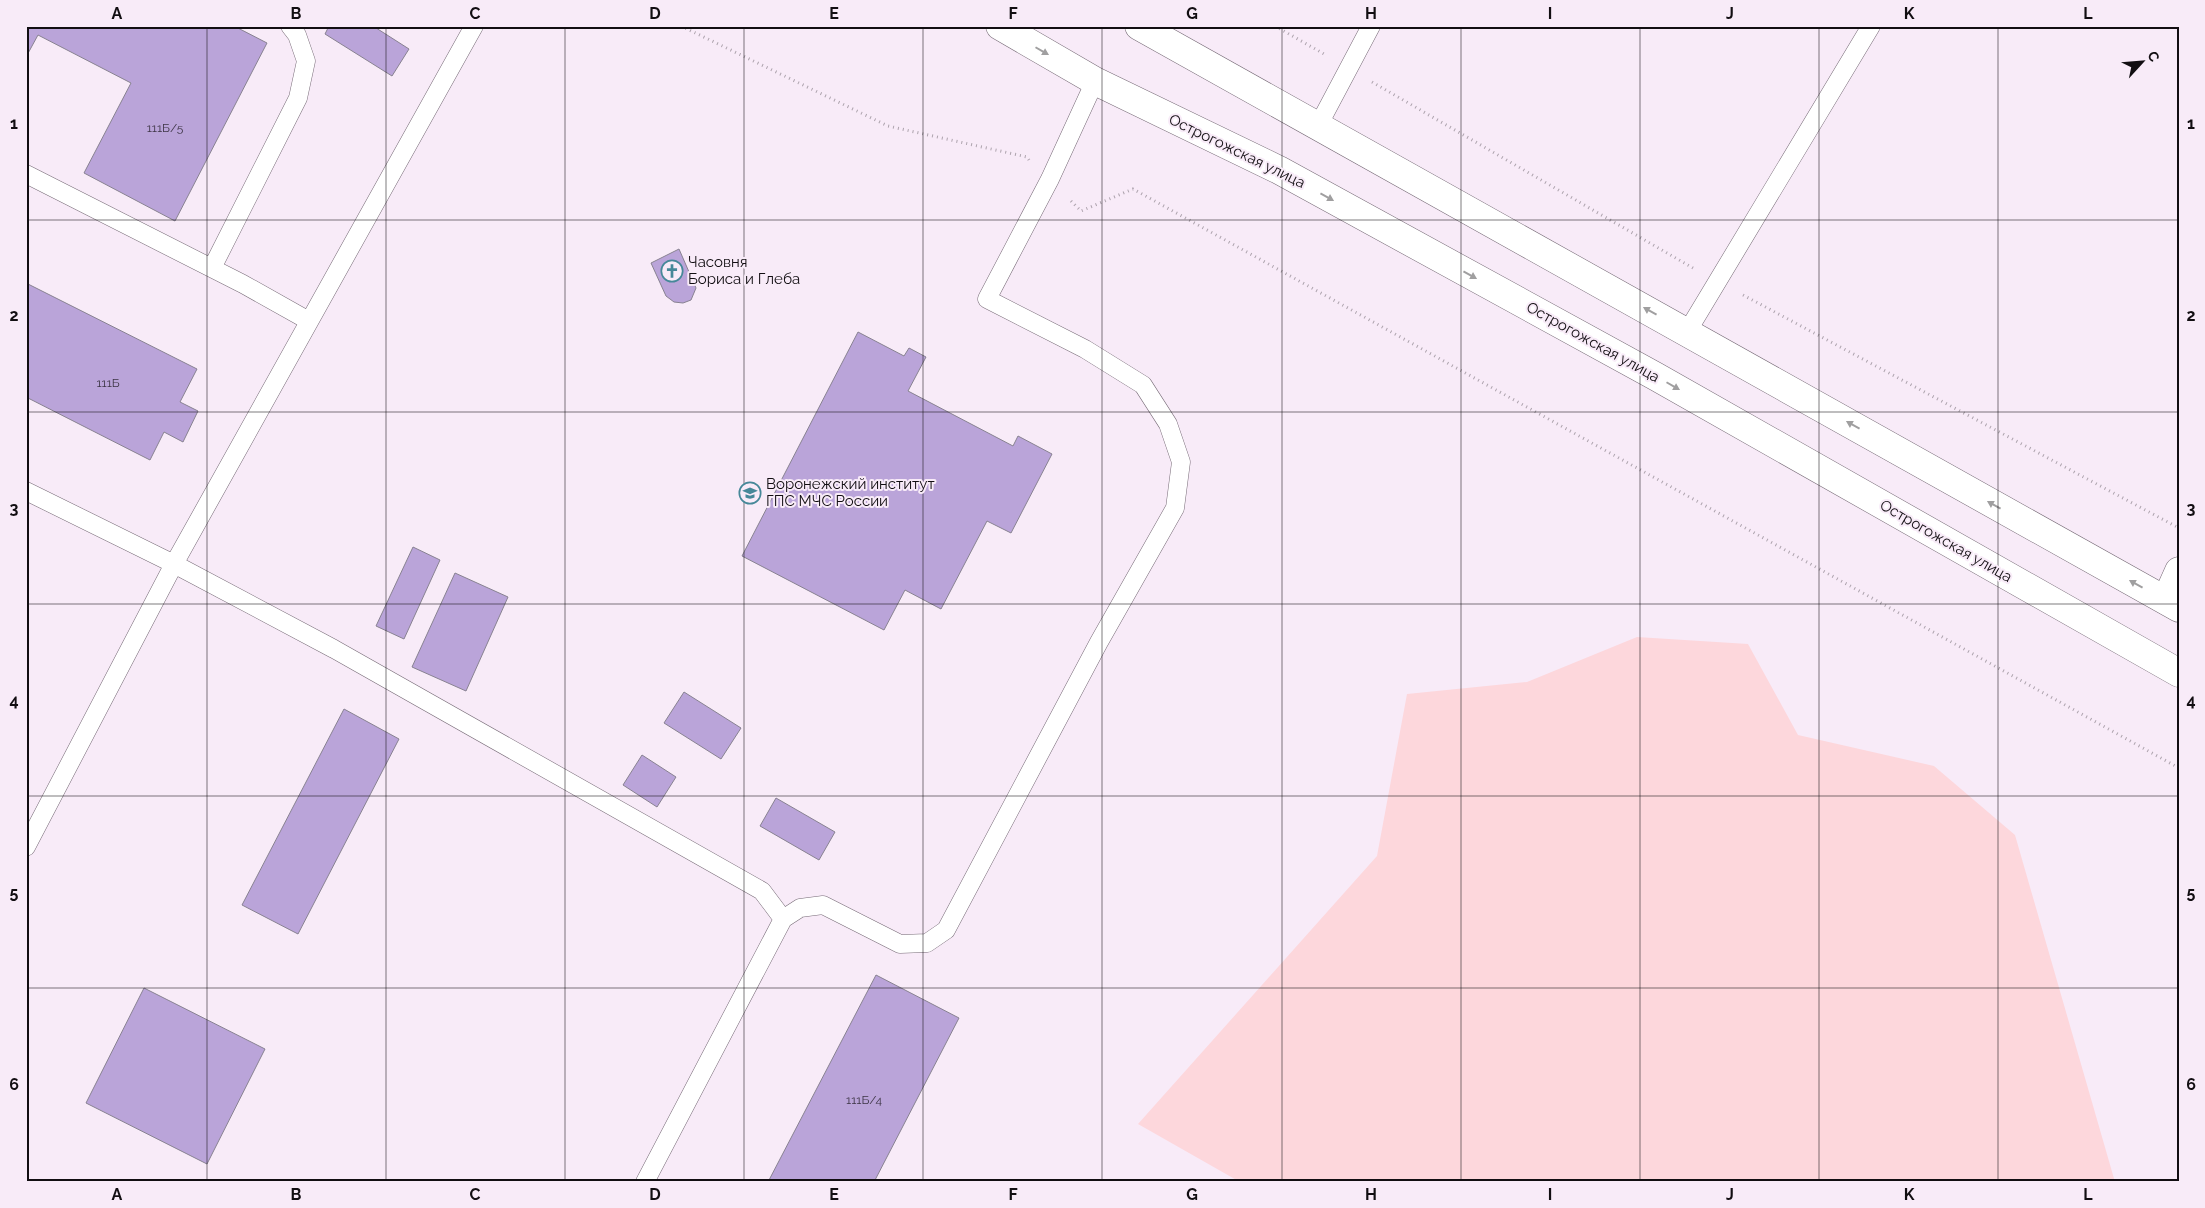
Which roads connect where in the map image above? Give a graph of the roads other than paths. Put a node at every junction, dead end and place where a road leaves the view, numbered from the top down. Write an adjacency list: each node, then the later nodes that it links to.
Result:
1 (290, 26): 10 (lane)
2 (474, 26): 11 (lane)
3 (1000, 26): 7 (street, Острогожская улица, one-way to 7)
4 (1139, 26): 8 (street)
5 (1371, 26): 8 (lane)
6 (1871, 26): 12 (lane)
7 (1095, 81): 17 (street, Острогожская улица, one-way to 17); 19 (lane)
8 (1318, 126): 12 (street, one-way to 8)
9 (26, 174): 10 (lane)
10 (212, 268): 11 (lane)
11 (309, 321): 14 (lane)
12 (1687, 332): 16 (street, one-way to 12)
13 (26, 491): 14 (lane)
14 (174, 564): 18 (lane); 19 (lane)
15 (2179, 570): 16 (street)
16 (2172, 604)
17 (2179, 673)
18 (26, 847)
19 (783, 919): 20 (lane)
20 (645, 1182)

